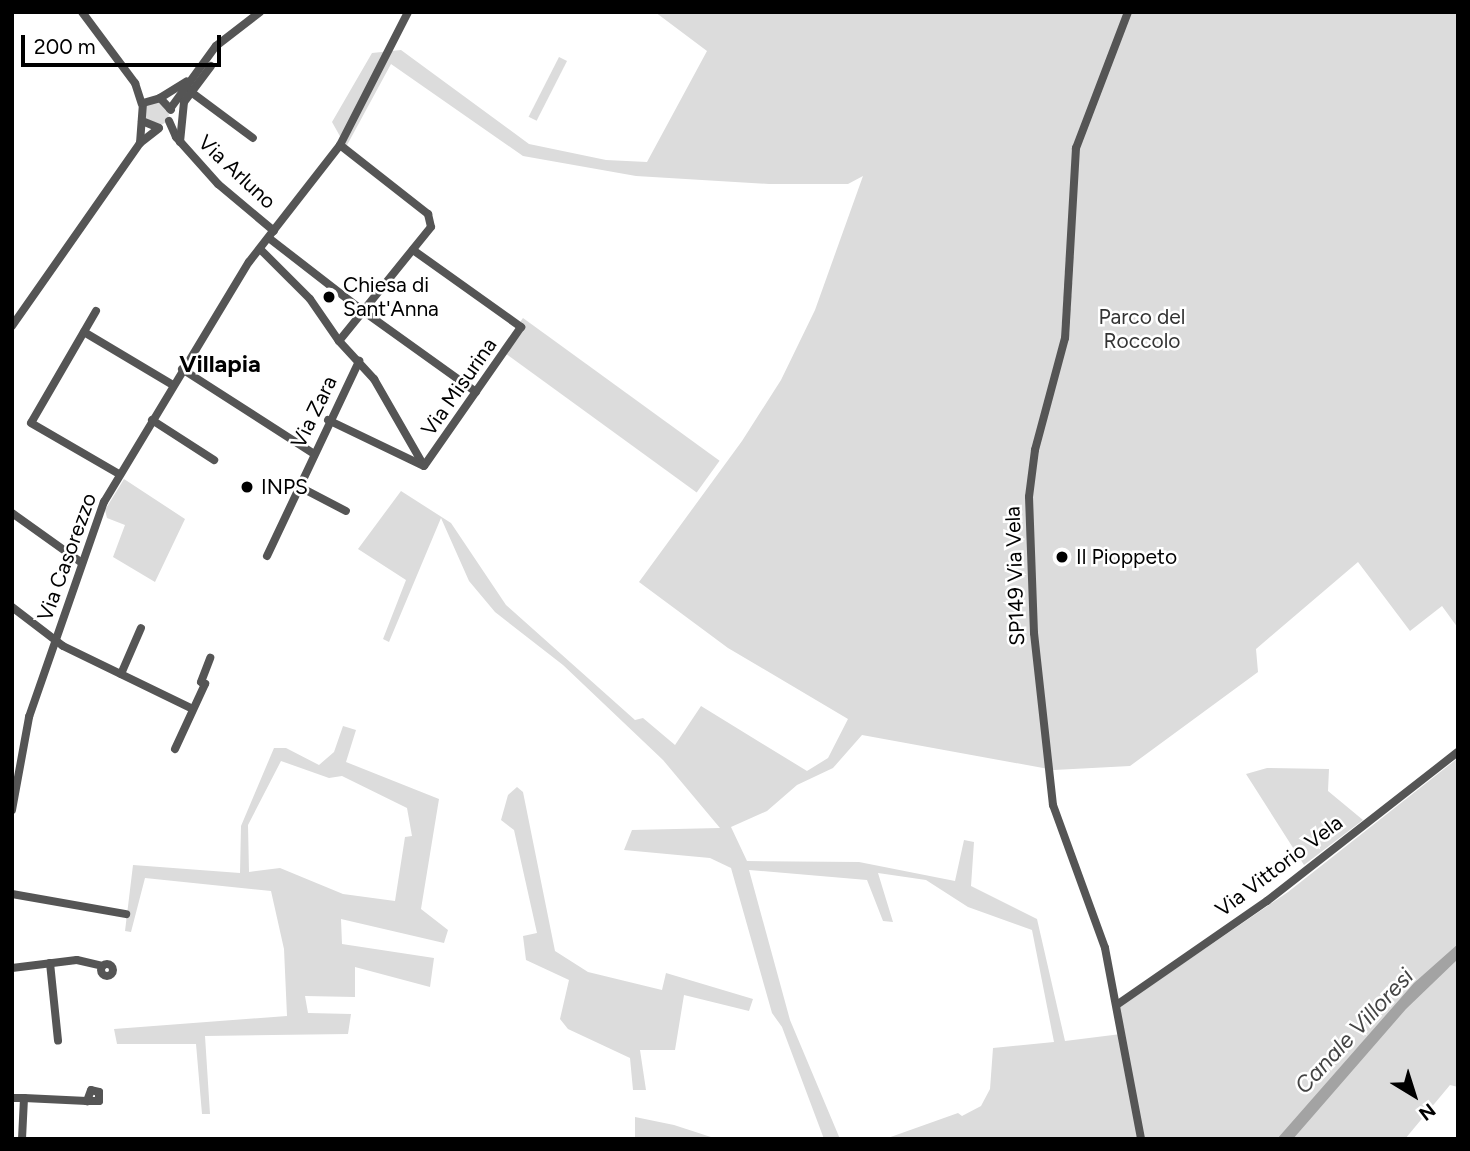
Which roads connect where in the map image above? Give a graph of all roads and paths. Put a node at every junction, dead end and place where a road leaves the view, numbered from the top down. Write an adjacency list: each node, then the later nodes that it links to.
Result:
1 (82, 12): 7 (street)
2 (260, 12): 6 (street)
3 (408, 12): 17 (street, Via Casorezzo)
4 (1128, 12): 55 (street, SP149 Via Vela)
5 (211, 66): 8 (street)
6 (189, 80): 9 (street); 11 (street)
7 (135, 83): 9 (street); 10 (street)
8 (191, 92): 14 (street); 15 (street)
9 (158, 97): 10 (street); 11 (street)
10 (142, 104): 12 (street)
11 (170, 109): 13 (street)
12 (142, 121): 13 (street); 16 (street)
13 (163, 125): 15 (street, Via Arluno); 16 (street)
14 (253, 138)
15 (178, 139): 18 (street, Via Arluno)
16 (139, 143): 23 (street)
17 (340, 145): 18 (street, Via Casorezzo); 20 (street)
18 (272, 234): 19 (street, Via Casorezzo); 22 (street, Via Arluno)
19 (261, 250): 25 (street); 27 (street, Via Casorezzo)
20 (413, 250): 22 (street); 29 (street, Via Misurina)
21 (96, 311): 24 (street)
22 (363, 311): 25 (street); 29 (street, Via Arluno)
23 (12, 326)
24 (84, 332): 28 (street); 35 (street)
25 (339, 341): 26 (street)
26 (359, 361): 31 (street, Via Zara); 34 (street)
27 (182, 369): 28 (street, Via Casorezzo); 32 (street)
28 (173, 385): 30 (street, Via Casorezzo)
29 (476, 392): 34 (street, Via Misurina)
30 (152, 420): 33 (street); 35 (street, Via Casorezzo)
31 (328, 420): 32 (street, Via Zara); 34 (street)
32 (313, 453): 36 (street, Via Zara)
33 (214, 460)
34 (424, 466)
35 (120, 474): 40 (street, Via Casorezzo)
36 (298, 486): 37 (street); 39 (street, Via Zara)
37 (346, 511)
38 (12, 513): 40 (street)
39 (267, 556)
40 (82, 563): 43 (street, Via Casorezzo)
41 (12, 607): 43 (street)
42 (141, 628): 45 (street)
43 (56, 638): 45 (street); 49 (street, Via Casorezzo)
44 (210, 658): 46 (street)
45 (121, 674): 46 (street)
46 (193, 709): 47 (street)
47 (175, 750)
48 (1458, 752): 55 (street, Via Vittorio Vela)
49 (12, 810)
50 (12, 894): 51 (street)
51 (126, 914)
52 (50, 963): 53 (street); 54 (street); 56 (street)
53 (102, 966)
54 (12, 968)
55 (1118, 1004): 61 (street, SP149 Via Vela)
56 (58, 1041)
57 (12, 1098): 58 (street)
58 (24, 1098): 59 (street); 60 (street)
59 (87, 1101)
60 (22, 1139)
61 (1141, 1139)

